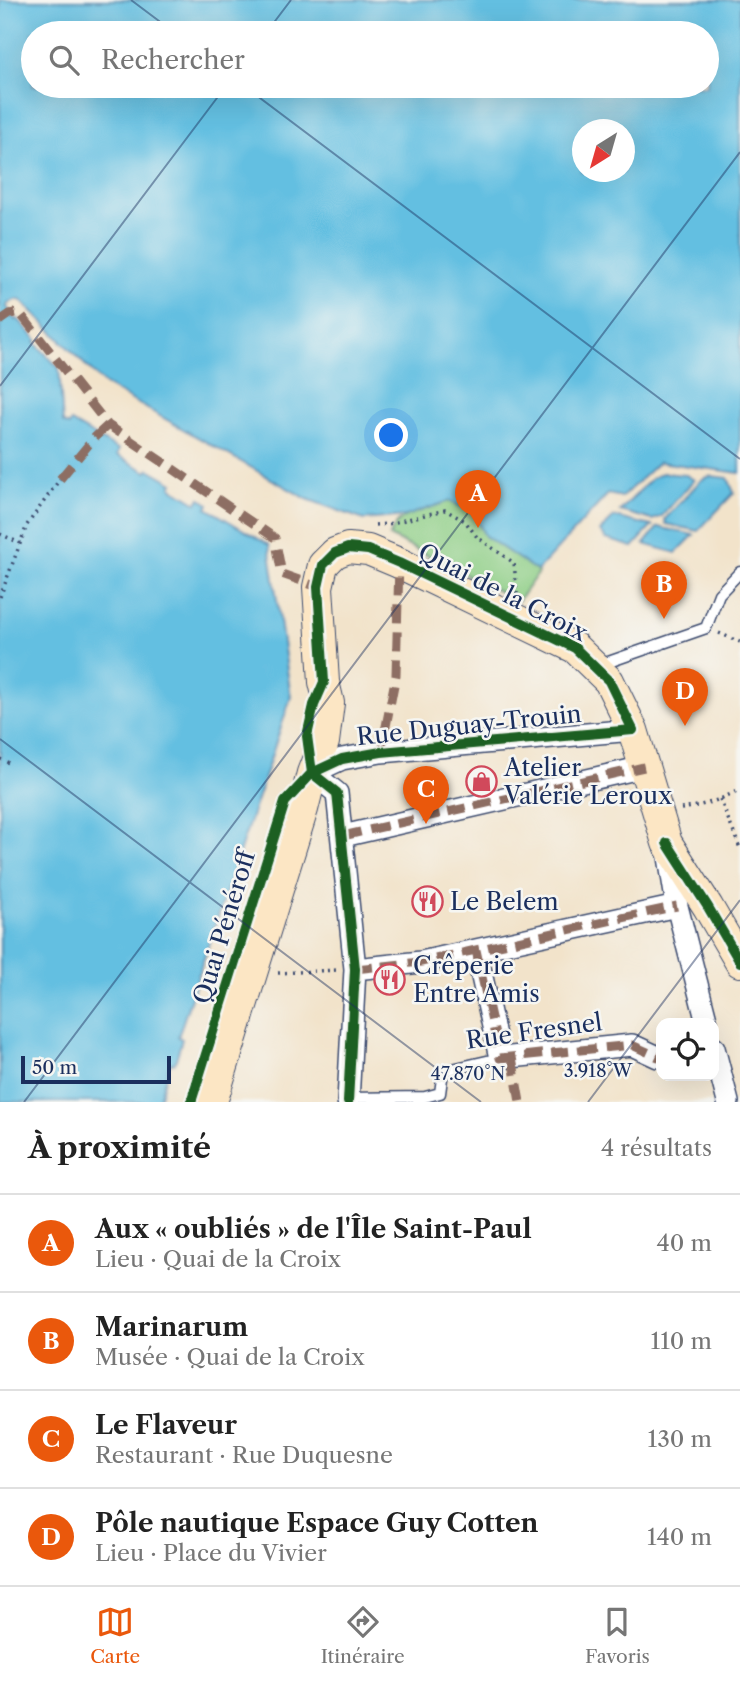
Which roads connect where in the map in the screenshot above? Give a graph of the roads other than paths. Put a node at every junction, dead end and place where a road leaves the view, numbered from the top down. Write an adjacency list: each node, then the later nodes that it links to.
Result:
1 (740, 572): 2 (lane)
2 (596, 666): 3 (main road, Quai de la Croix); 5 (main road, Quai de la Croix)
3 (633, 730): 4 (main road, Quai de la Croix); 5 (street, Rue Duguay-Trouin)
4 (645, 767): 6 (street); 7 (main road, Quai de la Croix)
5 (312, 773): 6 (street); 17 (main road, Quai Pénéroff); 18 (main road, Quai Pénéroff)
6 (343, 836): 11 (street)
7 (667, 843): 8 (street); 10 (main road)
8 (677, 906): 9 (street); 12 (street)
9 (477, 950): 11 (street); 14 (street)
10 (740, 962)
11 (355, 969): 16 (street)
12 (706, 1018)
13 (656, 1056): 14 (street, Rue Fresnel)
14 (499, 1058): 16 (lane, Rue Fresnel)
15 (719, 1069): 19 (street)
16 (348, 1100)
17 (191, 1102)
18 (212, 1102)
19 (728, 1102)

